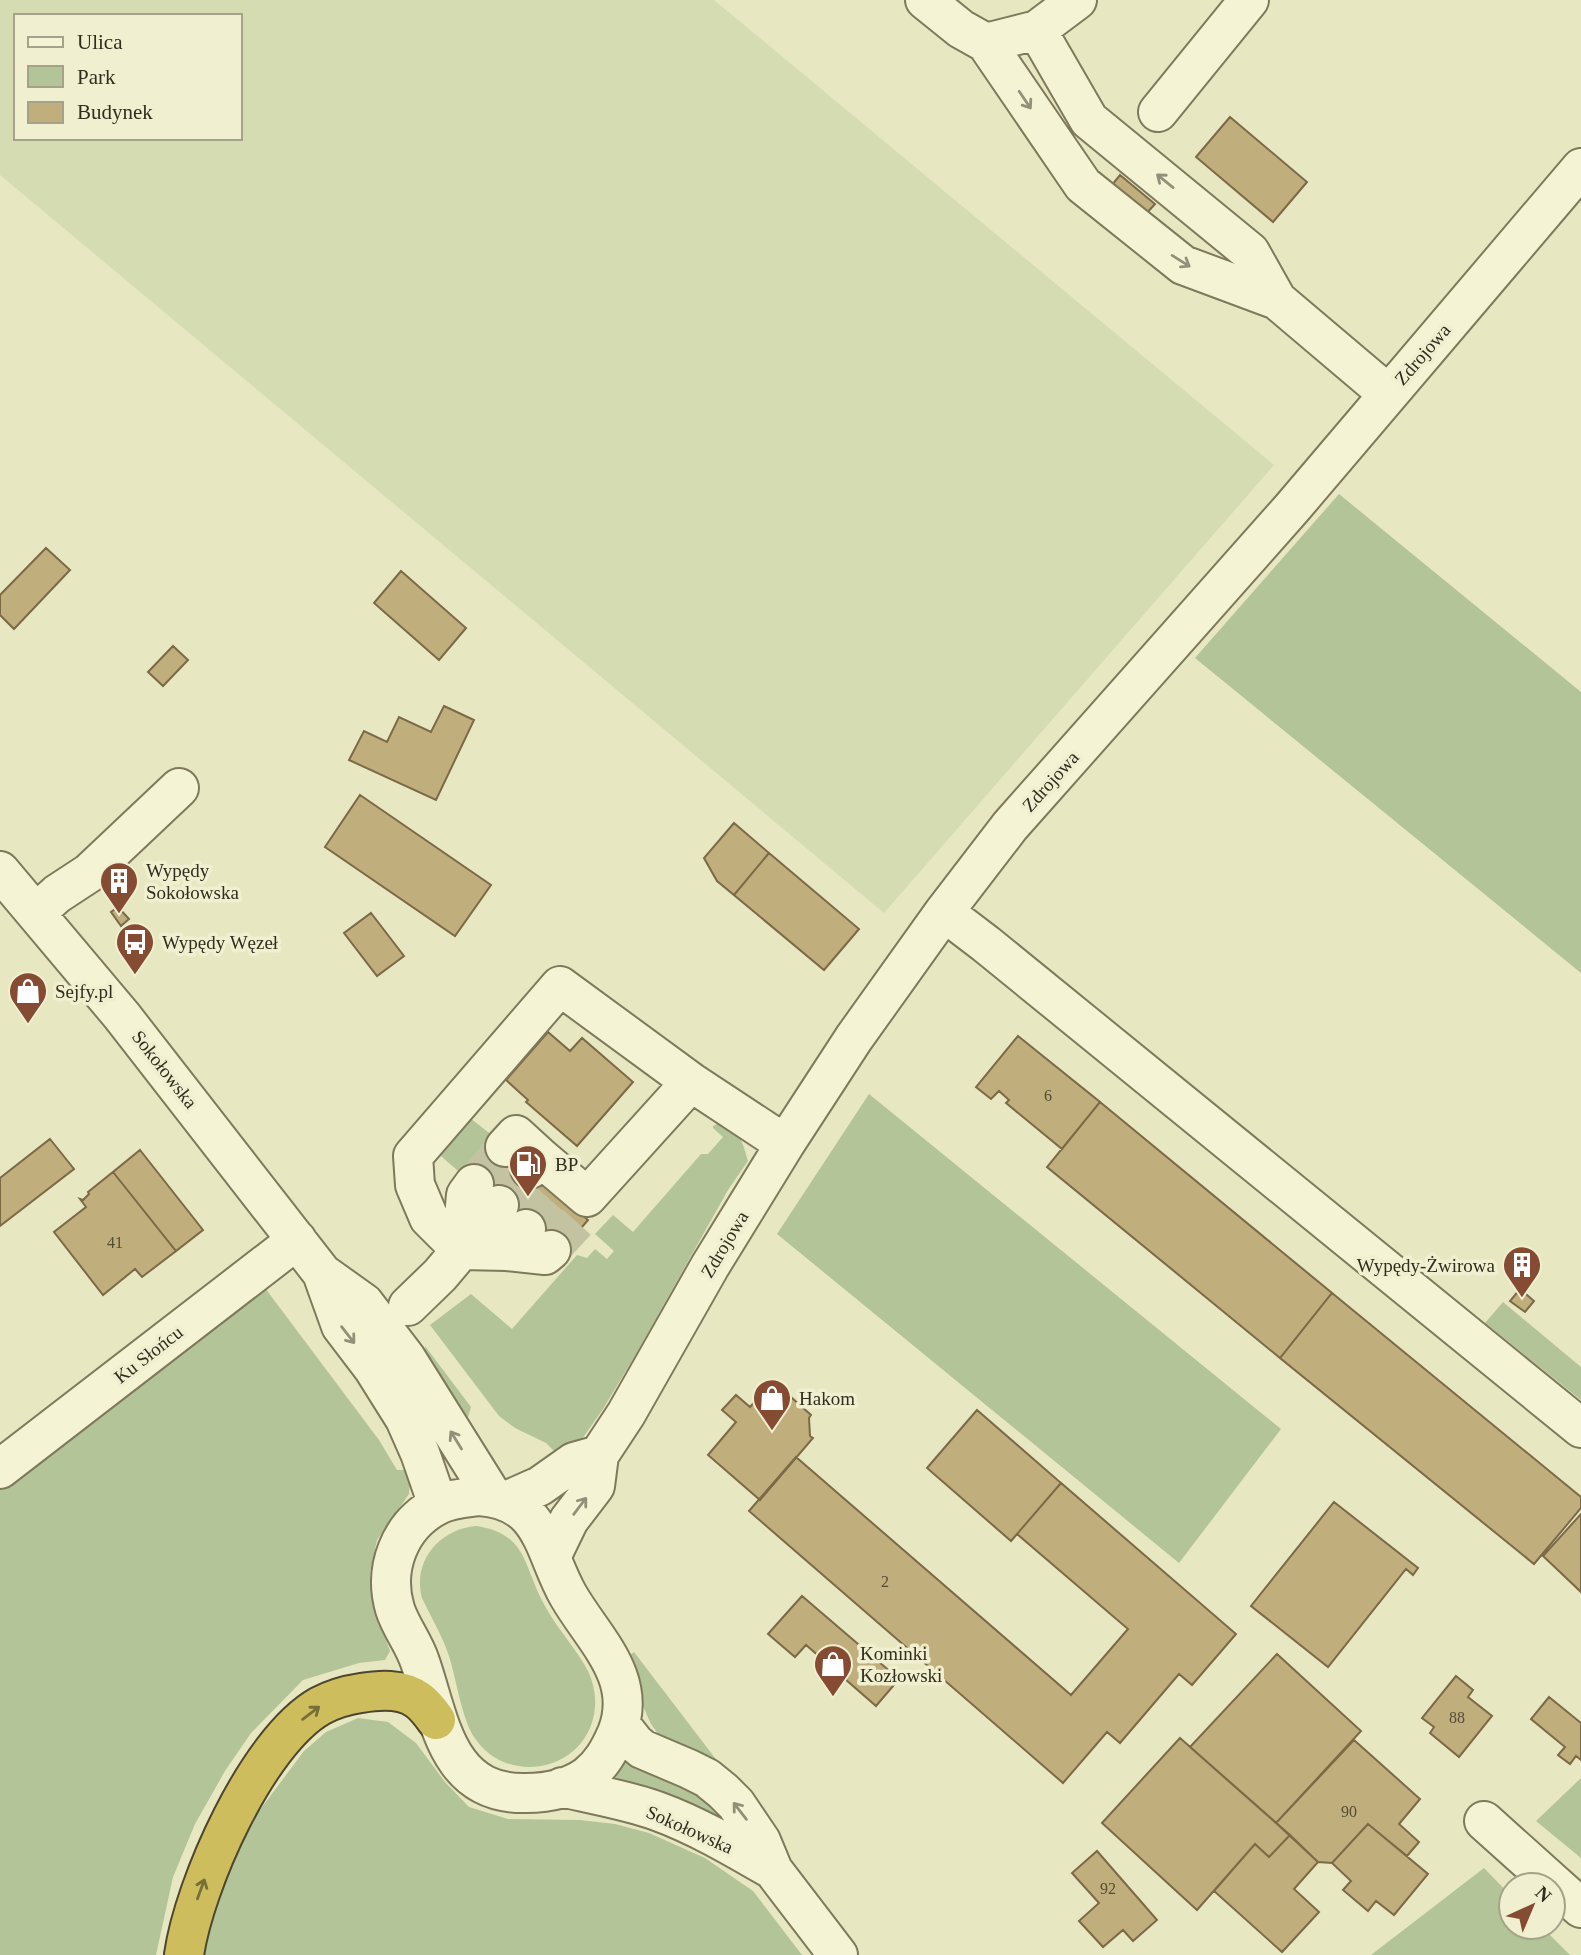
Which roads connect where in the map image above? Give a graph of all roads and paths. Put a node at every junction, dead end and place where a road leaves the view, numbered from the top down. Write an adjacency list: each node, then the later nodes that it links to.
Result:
1 (925, 0): 5 (street)
2 (1077, 0): 4 (street)
3 (1249, 0): 6 (street)
4 (1037, 30): 5 (street); 8 (street, one-way to 4)
5 (986, 43): 8 (street, one-way to 8)
6 (1158, 112)
7 (1581, 168): 9 (street, Zdrojowa)
8 (1277, 300): 9 (street)
9 (1388, 394): 13 (street, Zdrojowa)
10 (179, 788): 12 (street)
11 (0, 871): 12 (street, Sokołowska)
12 (37, 912): 18 (street, Sokołowska)
13 (944, 912): 15 (street, Zdrojowa); 24 (street)
14 (691, 1082): 15 (street); 16 (street); 19 (street)
15 (785, 1144): 25 (street, Zdrojowa)
16 (553, 1180)
17 (511, 1224): 19 (street)
18 (297, 1240): 20 (street, Sokołowska); 26 (street, Ku Słońcu)
19 (461, 1250): 22 (street)
20 (322, 1273): 21 (street, Sokołowska); 28 (street, Sokołowska, one-way to 28)
21 (364, 1303): 22 (street); 23 (street, Sokołowska)
22 (408, 1306): 23 (street)
23 (406, 1358): 27 (street, Sokołowska, one-way to 23)
24 (1581, 1428)
25 (599, 1455): 27 (street); 29 (street, Zdrojowa, one-way to 25)
26 (0, 1469)
27 (499, 1499): 28 (street); 29 (street, Sokołowska)
28 (438, 1505): 30 (street)
29 (552, 1555): 31 (street, Sokołowska)
30 (436, 1720): 32 (street); 36 (highway, one-way to 30)
31 (620, 1724): 32 (street); 34 (street, Sokołowska, one-way to 31)
32 (562, 1787): 34 (street, Sokołowska)
33 (1484, 1821): 35 (street)
34 (772, 1870): 37 (street, Sokołowska)
35 (1581, 1908)
36 (184, 1955)
37 (838, 1955)

